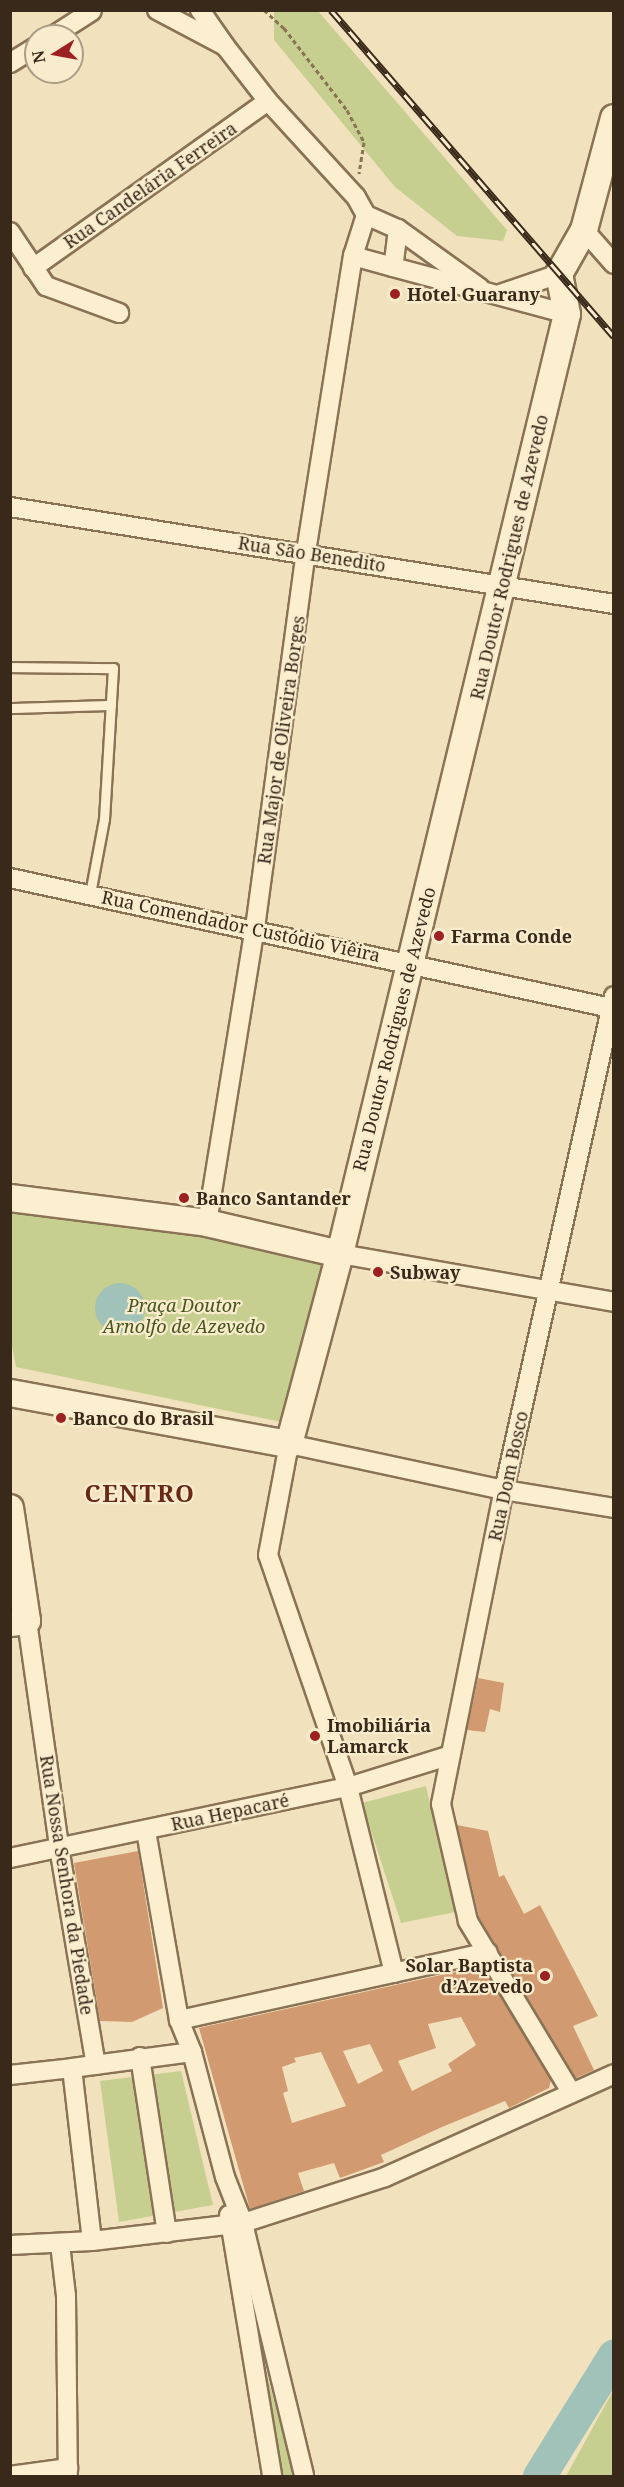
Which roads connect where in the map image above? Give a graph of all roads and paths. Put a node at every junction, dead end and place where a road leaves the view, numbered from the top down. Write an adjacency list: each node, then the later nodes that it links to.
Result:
1 (157, 10): 6 (street)
2 (200, 10): 6 (street)
3 (264, 10): 11 (path)
4 (94, 11): 5 (street)
5 (73, 24)
6 (225, 46): 9 (street)
7 (24, 54): 8 (street)
8 (10, 63)
9 (268, 101): 11 (street); 19 (street, Rua Candelária Ferreira)
10 (614, 118): 14 (street)
11 (356, 197): 12 (street)
12 (366, 215): 13 (street); 16 (street, Rua Major de Oliveira Borges)
13 (398, 229): 18 (street); 21 (street)
14 (584, 230): 17 (street); 20 (street)
15 (10, 232): 19 (street)
16 (353, 256): 18 (street); 26 (street, Rua Major de Oliveira Borges)
17 (614, 264)
18 (393, 267): 21 (street)
19 (33, 268): 23 (street)
20 (559, 274): 22 (street); 24 (street, Rua Doutor Rodrigues de Azevedo)
21 (480, 288): 22 (street)
22 (500, 294): 24 (street)
23 (119, 314)
24 (567, 314): 27 (street, Rua Doutor Rodrigues de Azevedo)
25 (10, 507): 26 (street, Rua São Benedito)
26 (306, 552): 27 (street, Rua São Benedito); 34 (street, Rua Major de Oliveira Borges)
27 (503, 586): 28 (street, Rua São Benedito); 35 (street, Rua Doutor Rodrigues de Azevedo)
28 (614, 604)
29 (10, 667): 30 (lane)
30 (111, 705): 31 (lane); 33 (lane)
31 (10, 708)
32 (10, 878): 33 (street, Rua Comendador Custódio Viêira)
33 (90, 894): 34 (street, Rua Comendador Custódio Viêira)
34 (255, 927): 35 (street, Rua Comendador Custódio Viêira); 38 (street, Rua Major de Oliveira Borges)
35 (410, 962): 36 (street, Rua Comendador Custódio Viêira); 39 (street, Rua Doutor Rodrigues de Azevedo)
36 (612, 1002): 40 (street, Rua Dom Bosco)
37 (10, 1198): 38 (street)
38 (207, 1223): 39 (street)
39 (340, 1254): 40 (street); 43 (street, Rua Doutor Rodrigues de Azevedo)
40 (549, 1291): 41 (street); 44 (street, Rua Dom Bosco)
41 (614, 1302)
42 (10, 1394): 43 (street)
43 (289, 1444): 44 (street); 49 (street, Rua Doutor Rodrigues de Azevedo)
44 (504, 1490): 46 (street); 48 (street, Rua Dom Bosco)
45 (10, 1508): 47 (street, Rua Nossa Senhora da Piedade)
46 (614, 1508)
47 (19, 1622): 51 (street, Rua Nossa Senhora da Piedade)
48 (448, 1756): 49 (street, Rua Hepacaré); 53 (street, Rua Dom Bosco)
49 (348, 1787): 50 (street, Rua Hepacaré); 54 (street, Rua Doutor Rodrigues de Azevedo)
50 (146, 1830): 51 (street, Rua Hepacaré); 55 (street)
51 (59, 1847): 52 (street, Rua Hepacaré); 58 (street, Rua Nossa Senhora da Piedade)
52 (10, 1858)
53 (488, 1952): 54 (street); 62 (street, Rua Dom Bosco)
54 (394, 1973): 55 (street)
55 (179, 2020): 56 (street)
56 (192, 2052): 57 (street); 63 (street)
57 (140, 2057): 58 (street); 64 (street)
58 (96, 2065): 59 (street)
59 (72, 2068): 61 (street); 65 (street)
60 (614, 2074): 62 (street)
61 (10, 2075)
62 (571, 2092): 63 (street)
63 (237, 2224): 64 (street); 70 (street); 71 (street)
64 (167, 2233): 65 (street)
65 (92, 2241): 66 (street)
66 (60, 2244): 67 (street); 68 (street)
67 (10, 2245)
68 (68, 2472): 69 (street)
69 (10, 2476)
70 (272, 2476)
71 (304, 2476)

